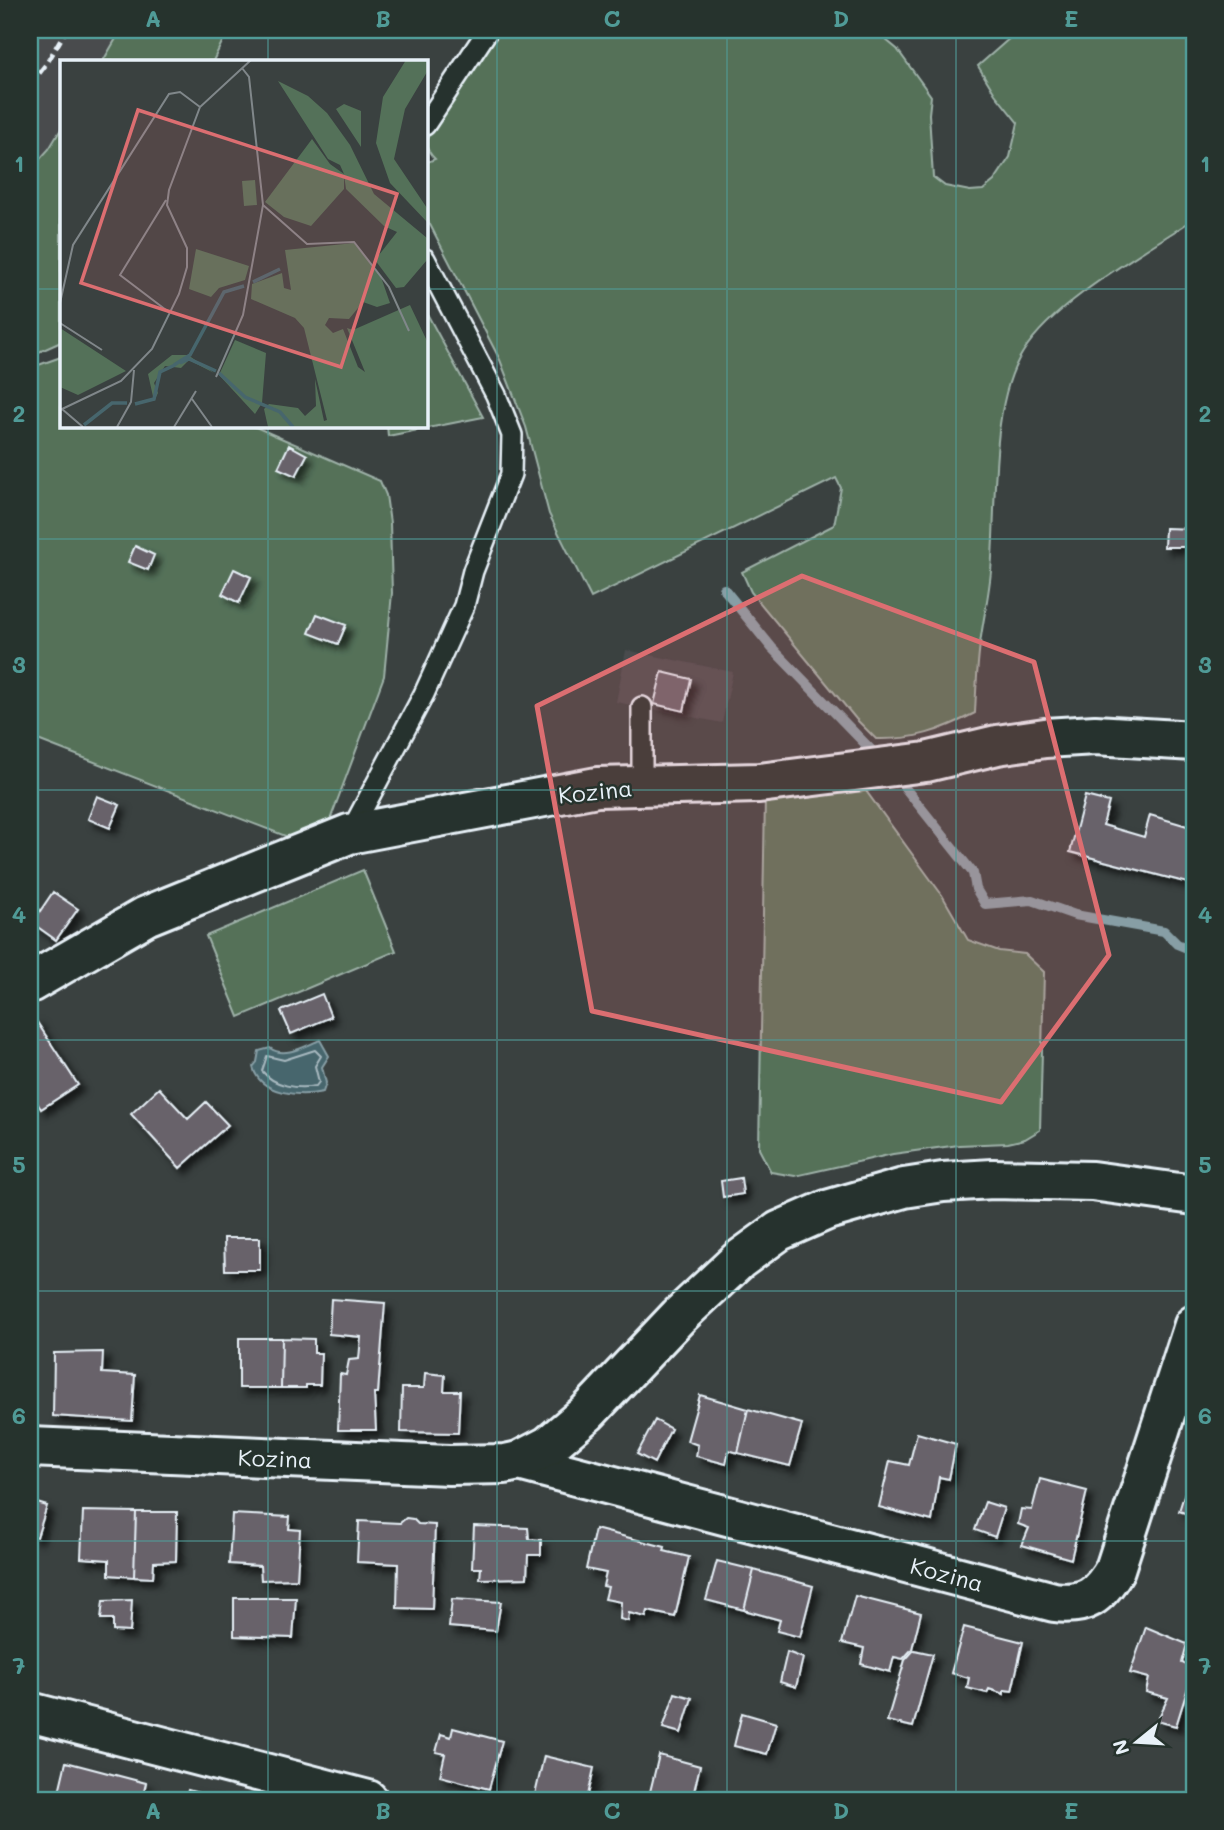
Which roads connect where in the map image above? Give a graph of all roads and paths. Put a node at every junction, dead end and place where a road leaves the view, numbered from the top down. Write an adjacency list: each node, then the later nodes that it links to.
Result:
1 (488, 30): 2 (lane)
2 (427, 122)
3 (427, 262): 7 (lane)
4 (642, 707): 6 (lane)
5 (1194, 741): 6 (street, Kozina)
6 (642, 786): 7 (street, Kozina)
7 (349, 834): 8 (street, Kozina)
8 (30, 983)
9 (1194, 1195): 12 (street, Kozina)
10 (1194, 1325): 12 (street, Kozina)
11 (30, 1447): 12 (street, Kozina)
12 (519, 1461)
13 (30, 1712): 14 (street)
14 (368, 1800)

